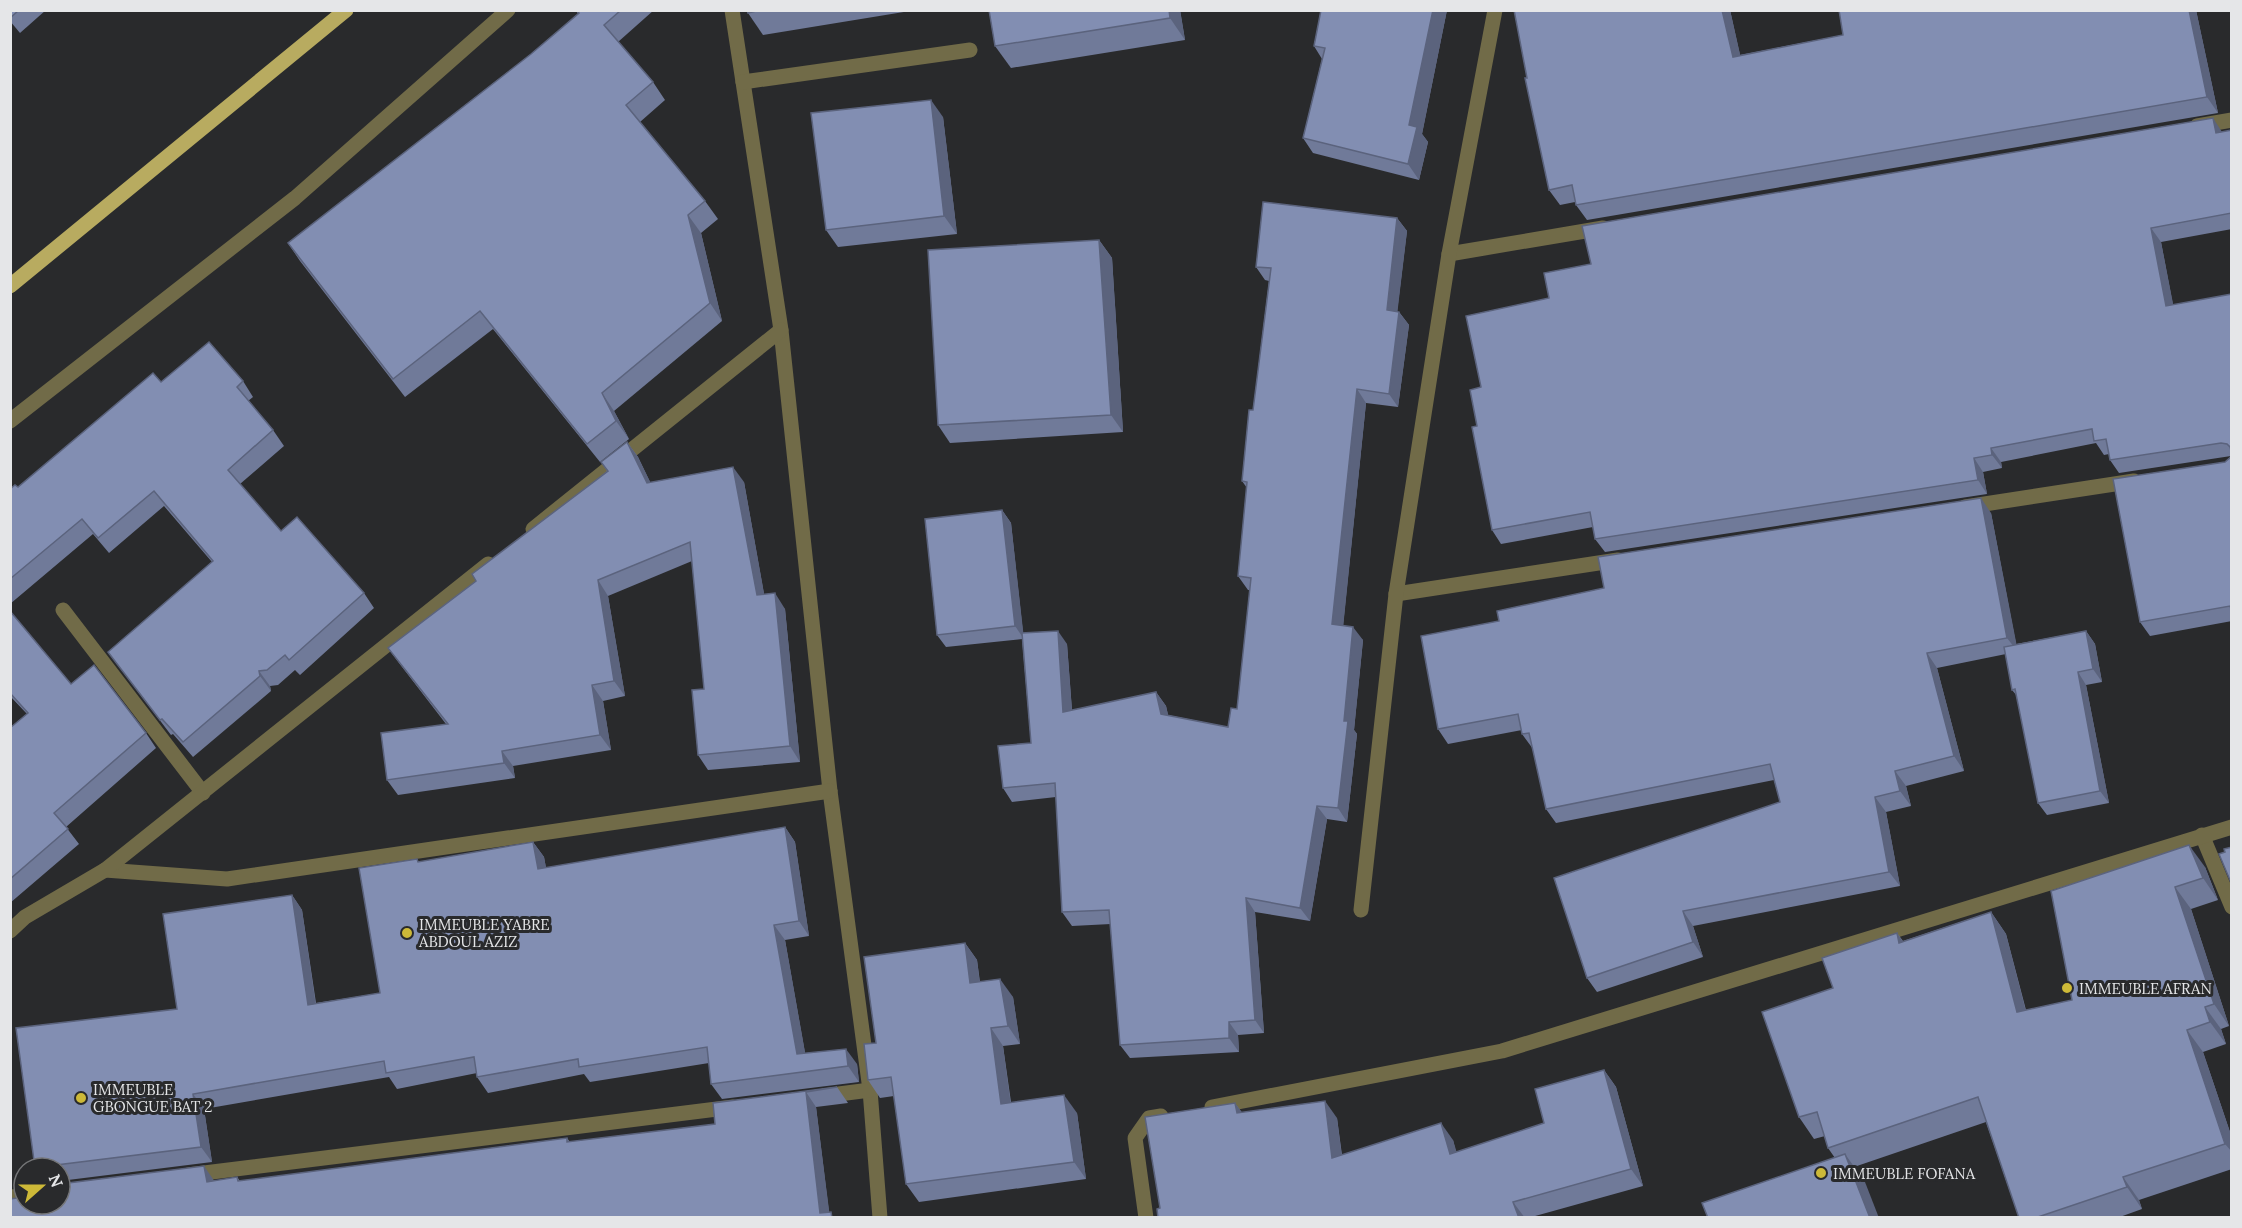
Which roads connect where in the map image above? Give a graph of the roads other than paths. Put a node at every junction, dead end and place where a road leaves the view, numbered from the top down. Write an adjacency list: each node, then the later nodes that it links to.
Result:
1 (346, 10): 11 (main road)
2 (508, 10): 13 (street)
3 (732, 10): 6 (street)
4 (1495, 10): 10 (street)
5 (970, 50): 6 (street)
6 (743, 82): 12 (street)
7 (2232, 120): 8 (street)
8 (2185, 128)
9 (1612, 226): 10 (street)
10 (1449, 254): 19 (street)
11 (10, 286)
12 (781, 330): 16 (street); 21 (street)
13 (10, 421)
14 (2149, 479): 15 (street)
15 (1949, 509)
16 (520, 539)
17 (501, 554): 22 (street)
18 (1631, 558): 19 (street)
19 (1396, 594): 27 (street)
20 (63, 610): 22 (street)
21 (830, 791): 25 (street); 29 (street)
22 (202, 793): 25 (street)
23 (2232, 827): 24 (street)
24 (2202, 835): 26 (street); 32 (street)
25 (105, 870): 28 (street)
26 (2232, 907)
27 (1361, 910)
28 (10, 931)
29 (870, 1090): 30 (street); 35 (street)
30 (811, 1098)
31 (752, 1105): 34 (street)
32 (1203, 1109)
33 (1180, 1113): 36 (street)
34 (176, 1177)
35 (880, 1218)
36 (1146, 1218)

